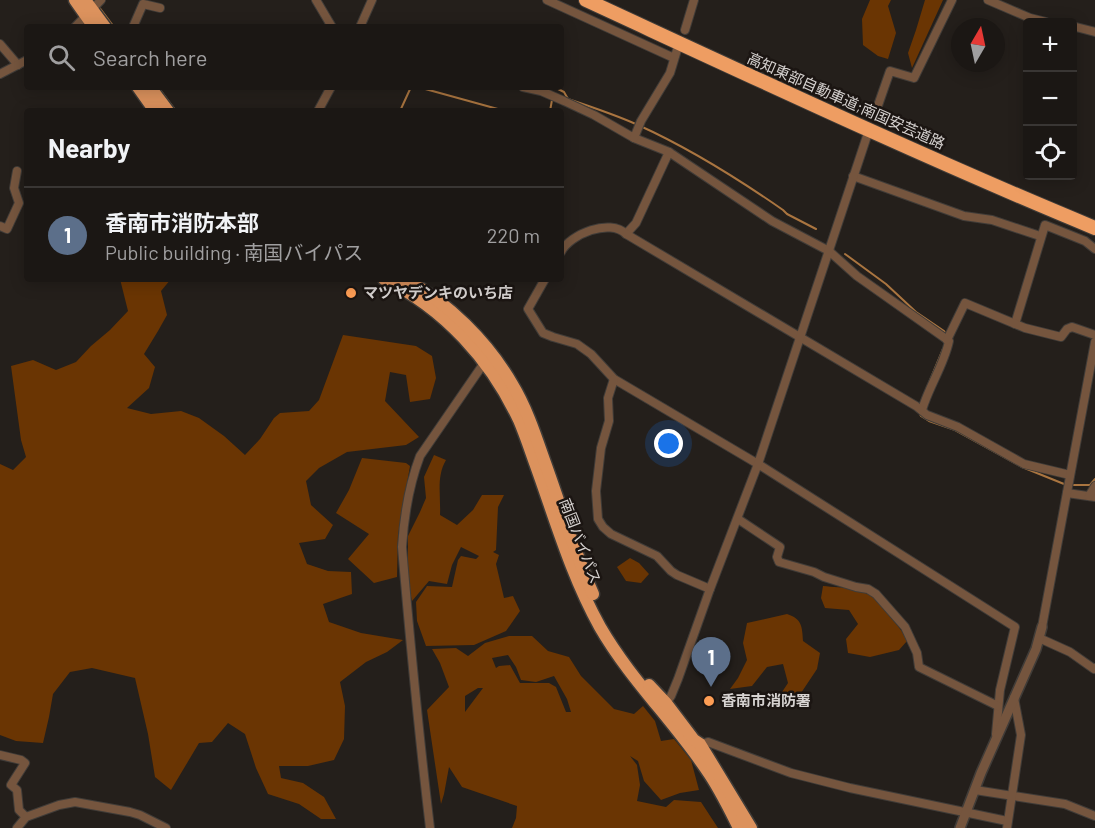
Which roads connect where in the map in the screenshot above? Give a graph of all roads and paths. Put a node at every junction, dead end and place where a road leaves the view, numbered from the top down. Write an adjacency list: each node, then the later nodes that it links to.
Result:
1 (75, 0): 10 (highway)
2 (316, 0): 15 (street)
3 (372, 0): 16 (street)
4 (547, 0): 33 (street)
5 (586, 0): 38 (highway, 高知東部自動車道;南国安芸道路)
6 (694, 0): 18 (street)
7 (952, 0): 31 (street)
8 (988, 0): 11 (street)
9 (160, 8): 14 (street)
10 (93, 9): 12 (street); 13 (highway)
11 (1030, 18)
12 (78, 24)
13 (103, 24)
14 (134, 24)
15 (330, 24)
16 (361, 24)
17 (1077, 27): 19 (street)
18 (685, 30)
19 (1095, 32)
20 (0, 44): 22 (street)
21 (24, 62): 22 (street)
22 (18, 65): 23 (street)
23 (0, 74)
24 (140, 90): 28 (highway)
25 (152, 90): 29 (highway)
26 (329, 90): 30 (street)
27 (534, 90): 33 (street)
28 (153, 108)
29 (166, 108)
30 (320, 108)
31 (875, 114)
32 (867, 136): 36 (street)
33 (634, 138): 34 (street)
34 (669, 153): 39 (street); 43 (street)
35 (17, 171): 37 (street)
36 (853, 176): 40 (street); 43 (street)
37 (0, 226)
38 (1095, 228)
39 (626, 234): 41 (street); 49 (street)
40 (1040, 236): 42 (street); 47 (street)
41 (564, 245)
42 (1095, 249)
43 (829, 250): 49 (street); 50 (street)
44 (401, 282): 52 (highway, 南国バイパス)
45 (403, 282): 66 (highway, 南国バイパス)
46 (543, 282): 53 (street)
47 (1015, 324): 48 (street); 50 (street)
48 (1095, 335)
49 (800, 337): 54 (street); 55 (street)
50 (947, 340): 54 (street)
51 (1095, 342): 56 (street)
52 (484, 363): 66 (highway, 南国バイパス); 79 (street)
53 (614, 379): 55 (street); 61 (street)
54 (919, 408): 56 (street)
55 (758, 464): 60 (street); 67 (street)
56 (1070, 475): 58 (street)
57 (1095, 486): 59 (street)
58 (1066, 493): 59 (street); 62 (street)
59 (1092, 496)
60 (738, 519): 61 (street); 67 (street)
61 (710, 589): 66 (street)
62 (1042, 627): 63 (street)
63 (1039, 638): 64 (street); 65 (street)
64 (1095, 668)
65 (1014, 698): 68 (street); 72 (street)
66 (663, 706): 69 (highway, 南国バイパス)
67 (998, 706): 68 (street)
68 (996, 739): 71 (street)
69 (696, 747): 73 (street); 80 (highway, 南国バイパス); 81 (highway, 南国バイパス)
70 (0, 755): 75 (street)
71 (975, 790): 72 (street); 73 (street)
72 (1011, 795): 74 (street); 76 (street)
73 (966, 811): 76 (street); 82 (street)
74 (1095, 816)
75 (26, 817): 77 (street); 78 (street)
76 (1007, 824)
77 (17, 828)
78 (166, 828)
79 (430, 828)
80 (739, 828)
81 (751, 828)
82 (960, 828)

